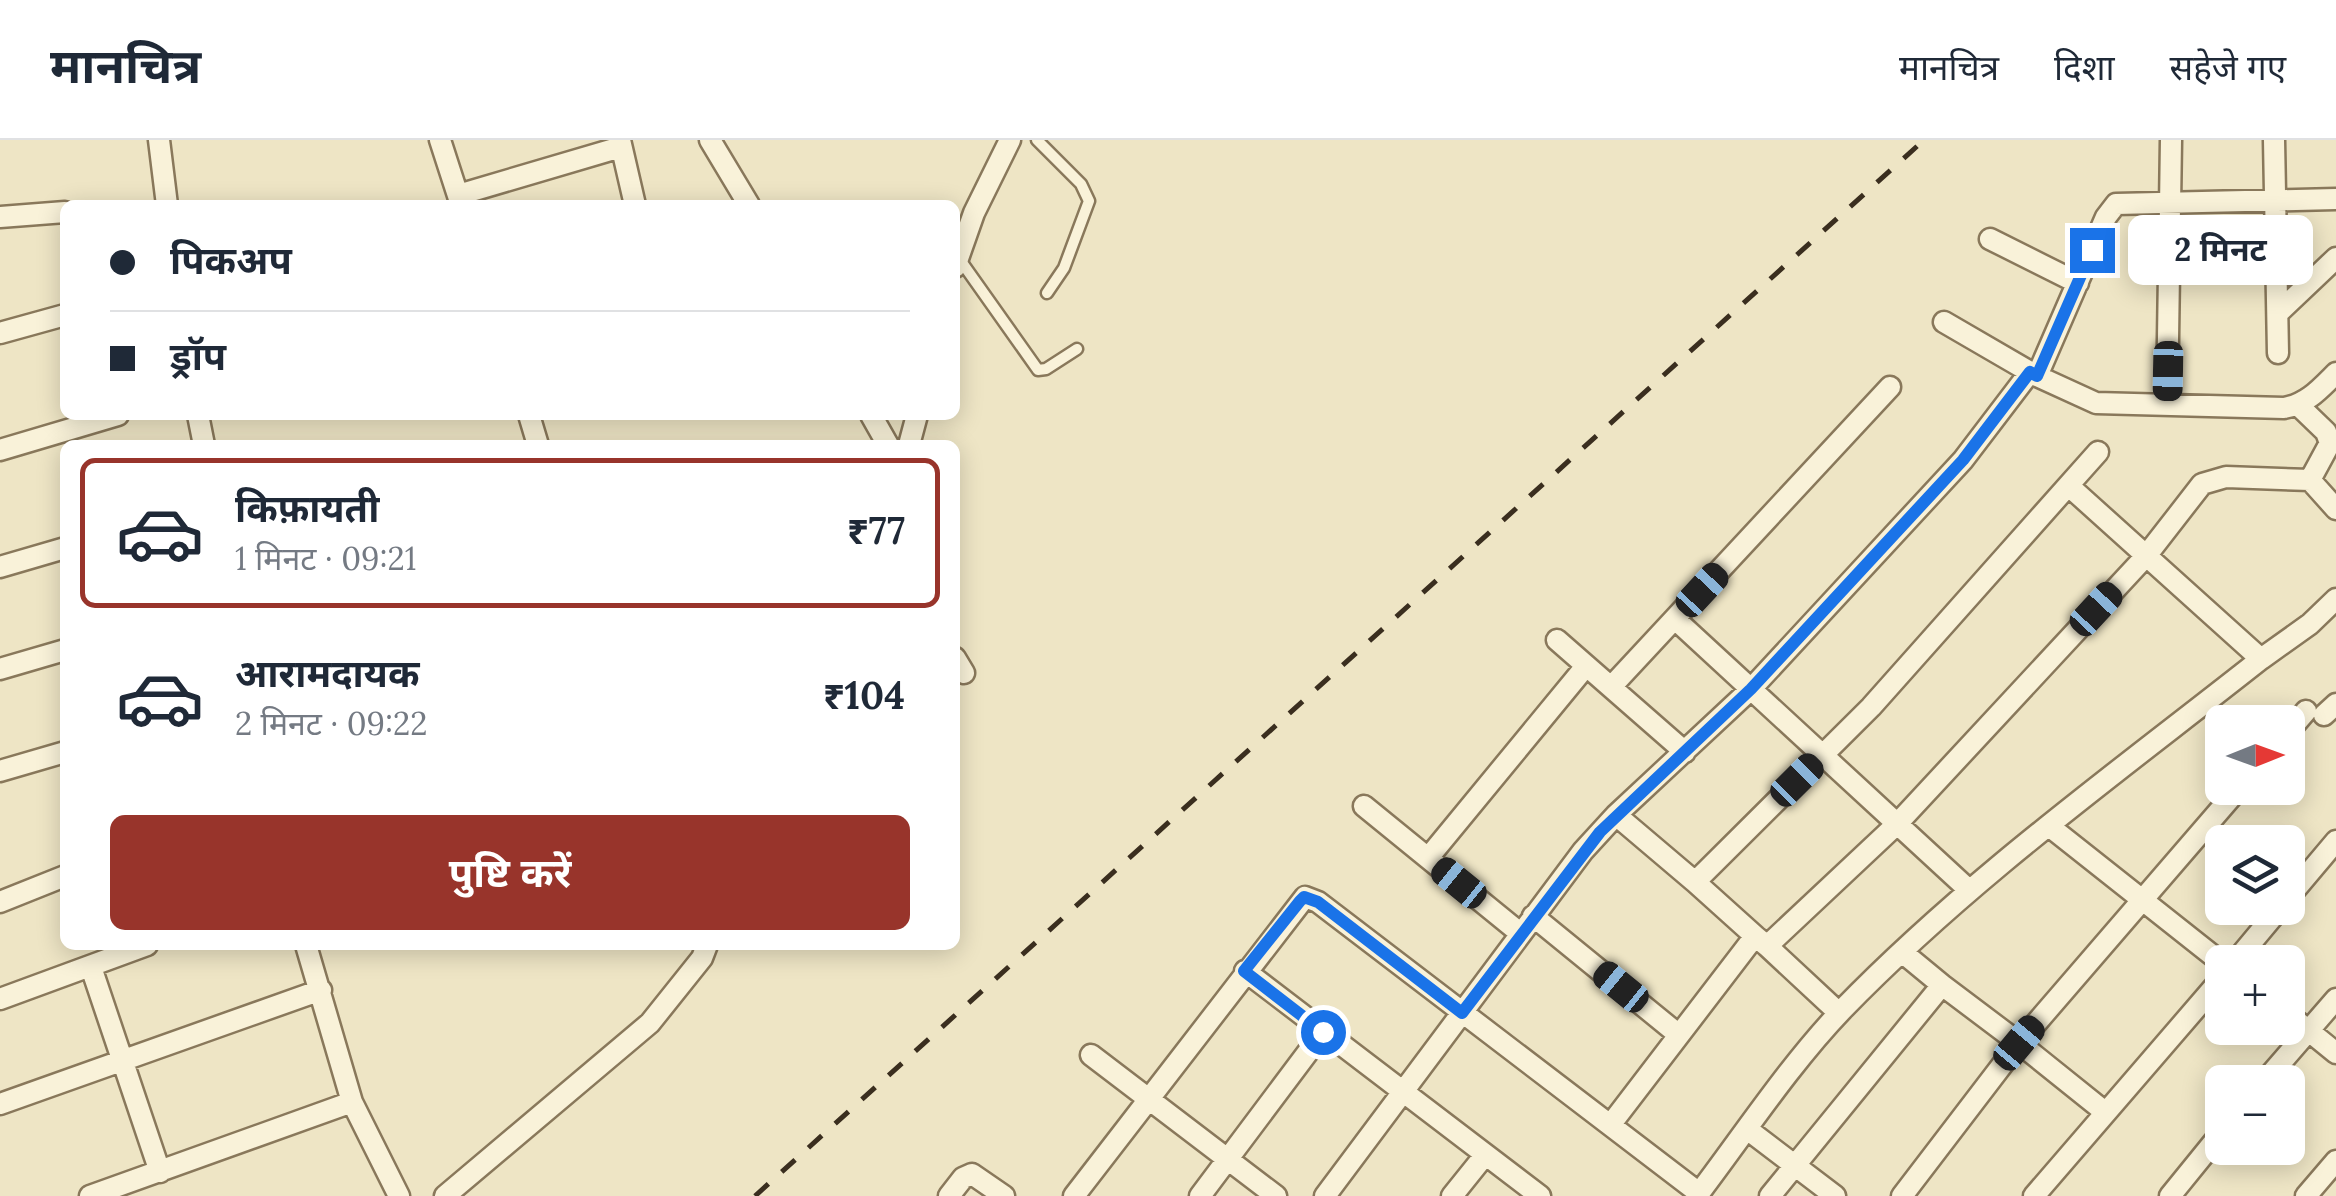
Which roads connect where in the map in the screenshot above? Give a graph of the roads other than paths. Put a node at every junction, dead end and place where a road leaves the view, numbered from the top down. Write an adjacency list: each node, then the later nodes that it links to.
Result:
1 (159, 140): 10 (street)
2 (440, 140): 11 (street)
3 (710, 140): 13 (street)
4 (1010, 140): 19 (street)
5 (1038, 140): 23 (lane)
6 (2171, 140): 15 (street)
7 (2274, 140): 14 (street)
8 (620, 143): 11 (street); 12 (street)
9 (2336, 198): 14 (street)
10 (166, 200)
11 (460, 200)
12 (634, 200)
13 (746, 200)
14 (2276, 201): 15 (street); 24 (street)
15 (2170, 202): 22 (street); 33 (street)
16 (60, 212): 17 (street)
17 (0, 217)
18 (1990, 240): 22 (street)
19 (960, 251)
20 (2336, 258): 24 (street)
21 (960, 267): 28 (lane)
22 (2078, 283): 31 (street)
23 (1047, 293)
24 (2278, 313): 29 (street)
25 (60, 316): 27 (street)
26 (1944, 322): 31 (street)
27 (0, 334)
28 (1076, 349)
29 (2278, 353)
30 (2336, 373): 34 (street)
31 (2034, 374): 33 (street); 52 (street)
32 (1890, 387): 45 (street)
33 (2167, 404): 34 (street)
34 (2299, 406): 38 (street)
35 (101, 420): 36 (street)
36 (0, 450)
37 (2098, 452): 39 (street)
38 (2310, 480): 40 (street); 42 (street)
39 (2070, 487): 42 (street); 55 (street)
40 (2336, 509)
41 (60, 549): 43 (street)
42 (2146, 556): 48 (street); 60 (street)
43 (0, 567)
44 (2336, 599): 48 (street)
45 (1674, 618): 51 (street); 52 (street)
46 (1557, 640): 49 (street)
47 (60, 651): 50 (street)
48 (2261, 659): 61 (street)
49 (1586, 666): 51 (street); 63 (street)
50 (0, 668)
51 (1611, 687): 53 (street)
52 (1751, 689): 53 (street); 55 (street)
53 (1685, 752): 59 (street)
54 (60, 753): 56 (street)
55 (1823, 755): 60 (street); 66 (street)
56 (0, 771)
57 (2224, 805): 68 (street)
58 (1364, 806): 63 (street)
59 (1616, 815): 66 (street); 70 (street)
60 (1898, 824): 67 (street); 72 (street)
61 (2049, 826): 67 (street); 68 (street)
62 (2336, 840): 64 (street)
63 (1428, 858): 70 (street)
64 (2305, 877)
65 (60, 878): 69 (street)
66 (1694, 882): 72 (street)
67 (1970, 890): 78 (street)
68 (2142, 899): 74 (street); 91 (street)
69 (0, 902)
70 (1527, 924): 86 (street); 90 (street)
71 (2266, 925): 73 (street)
72 (1761, 941): 87 (street); 90 (street)
73 (2249, 945)
74 (2205, 949)
75 (134, 950): 79 (street)
76 (308, 950): 82 (street)
77 (701, 950): 112 (street)
78 (1902, 952): 81 (street); 87 (street)
79 (91, 967): 84 (street); 94 (street)
80 (1244, 971): 86 (street); 89 (street); 97 (street)
81 (1942, 985): 91 (street); 107 (street)
82 (321, 990): 94 (street); 98 (street)
83 (2205, 998): 100 (street)
84 (0, 999)
85 (2336, 999): 88 (street)
86 (1462, 1013): 96 (street); 101 (street)
87 (1839, 1014): 102 (street)
88 (2307, 1030): 92 (street); 95 (street)
89 (1323, 1032): 96 (street); 105 (street)
90 (1679, 1035): 101 (street)
91 (2019, 1043): 100 (street); 123 (street)
92 (2336, 1053)
93 (1091, 1056): 97 (street)
94 (122, 1060): 99 (street); 108 (street)
95 (2278, 1065)
96 (1404, 1090): 104 (street); 118 (street)
97 (1147, 1098): 105 (street); 115 (street)
98 (352, 1102): 108 (street); 111 (street)
99 (0, 1104)
100 (2106, 1112): 124 (street)
101 (1611, 1124): 109 (street)
102 (1746, 1129): 107 (street); 109 (street)
103 (2205, 1153): 125 (street)
104 (1485, 1155): 119 (street); 120 (street)
105 (1228, 1158): 116 (street); 117 (street)
106 (2336, 1161): 126 (street)
107 (1794, 1165): 121 (street); 122 (street)
108 (160, 1172): 110 (street)
109 (1698, 1194)
110 (90, 1196)
111 (399, 1196)
112 (445, 1196)
113 (948, 1196): 114 (street)
114 (1004, 1196)
115 (1074, 1196)
116 (1200, 1196)
117 (1276, 1196)
118 (1325, 1196)
119 (1452, 1196)
120 (1540, 1196)
121 (1770, 1196)
122 (1835, 1196)
123 (1902, 1196)
124 (2034, 1196)
125 (2170, 1196)
126 (2306, 1196)

